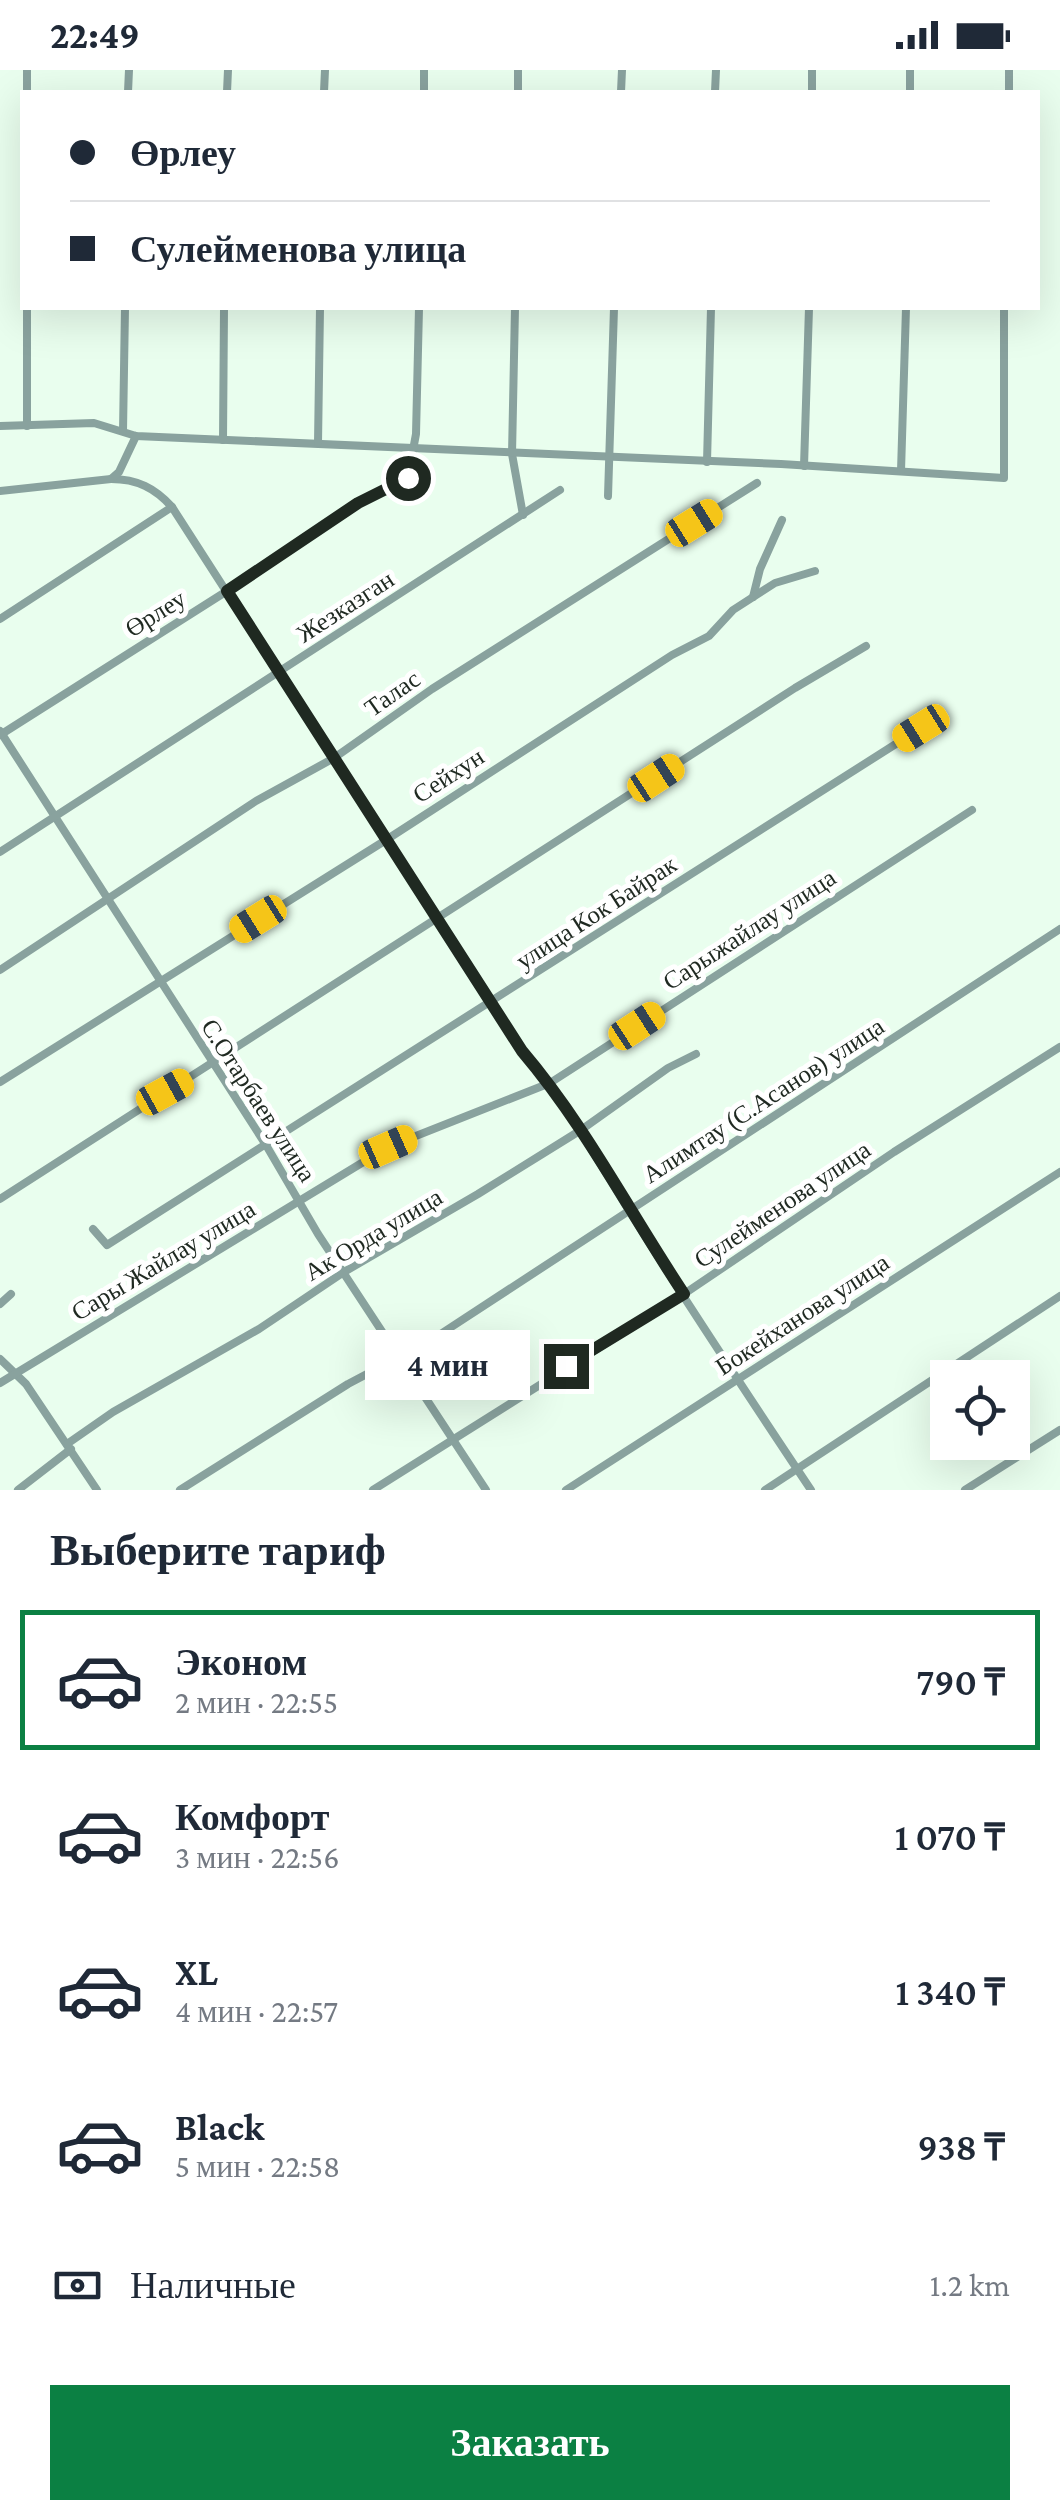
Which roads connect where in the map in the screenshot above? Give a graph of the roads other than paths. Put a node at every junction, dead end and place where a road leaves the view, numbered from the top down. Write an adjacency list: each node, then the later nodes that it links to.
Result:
1 (27, 310): 13 (street)
2 (125, 310): 14 (street)
3 (224, 310): 16 (street)
4 (320, 310): 17 (street)
5 (419, 310): 18 (street)
6 (516, 310): 19 (street)
7 (614, 310): 20 (street)
8 (711, 310): 21 (street)
9 (809, 310): 22 (street)
10 (906, 310): 23 (street)
11 (1004, 310): 23 (street)
12 (0, 426): 13 (street)
13 (27, 426): 14 (street)
14 (123, 432): 15 (street)
15 (136, 436): 16 (street); 24 (street)
16 (222, 440): 17 (street)
17 (318, 444): 18 (street)
18 (412, 449): 19 (street); 33 (street, Өрлеу)
19 (512, 454): 20 (street); 30 (street)
20 (610, 458): 21 (street); 28 (street)
21 (708, 462): 22 (street)
22 (804, 466): 23 (street)
23 (902, 471)
24 (110, 479): 27 (street); 29 (street)
25 (756, 484): 40 (street, Талас)
26 (560, 490): 30 (street, Жезказган)
27 (0, 491)
28 (608, 496)
29 (172, 507): 33 (street); 35 (street)
30 (523, 515): 37 (street, Жезказган)
31 (782, 520): 34 (street)
32 (815, 571): 34 (street, Сейхун)
33 (227, 591): 37 (street); 39 (street, Өрлеу)
34 (754, 597): 43 (street, Сейхун)
35 (0, 619)
36 (866, 646): 46 (street)
37 (280, 673): 40 (street); 42 (street, Жезказган)
38 (921, 728): 50 (street, улица Кок Байрак)
39 (1, 733): 42 (street, С.Отарбаев улица)
40 (334, 758): 43 (street); 45 (street, Талас)
41 (972, 810): 55 (street, Сарыжайлау улица)
42 (56, 818): 44 (street, Жезказган); 45 (street, С.Отарбаев улица)
43 (386, 840): 46 (street); 49 (street, Сейхун)
44 (0, 852)
45 (108, 900): 48 (street, Талас); 49 (street, С.Отарбаев улица)
46 (439, 920): 50 (street); 53 (street)
47 (1060, 929): 62 (street, Алимтау (С.Асанов) улица)
48 (0, 970)
49 (158, 981): 53 (street, С.Отарбаев улица); 54 (street, Сейхун)
50 (493, 1002): 55 (street); 57 (street, улица Кок Байрак)
51 (1060, 1047): 66 (street, Сулейменова улица)
52 (696, 1054): 56 (street, Ак Орда улица)
53 (213, 1064): 57 (street, С.Отарбаев улица); 60 (street)
54 (0, 1082)
55 (550, 1084): 56 (street); 58 (street, Сарыжайлау улица)
56 (581, 1130): 62 (street); 64 (street, Ак Орда улица)
57 (266, 1146): 61 (street, С.Отарбаев улица); 63 (street, улица Кок Байрак)
58 (347, 1171): 61 (street, Сары Жайлау улица)
59 (1060, 1172): 72 (street, Бокейханова улица)
60 (0, 1199)
61 (300, 1199): 64 (street, С.Отарбаев улица); 71 (street, Сары Жайлау улица)
62 (629, 1210): 66 (street); 69 (street, Алимтау (С.Асанов) улица)
63 (93, 1228)
64 (344, 1272): 69 (street, С.Отарбаев улица); 76 (street, Ак Орда улица)
65 (12, 1294): 68 (street)
66 (684, 1294): 72 (street); 75 (street, Сулейменова улица)
67 (1060, 1296): 77 (street)
68 (0, 1304)
69 (400, 1358): 75 (street, С.Отарбаев улица); 80 (street, Алимтау (С.Асанов) улица)
70 (0, 1359): 71 (street)
71 (18, 1373): 73 (street, Сары Жайлау улица); 76 (street)
72 (740, 1379): 77 (street); 83 (street, Бокейханова улица)
73 (0, 1383)
74 (1060, 1430): 86 (street)
75 (453, 1442): 81 (street, Сулейменова улица); 82 (street, С.Отарбаев улица)
76 (69, 1446): 78 (street, Ак Орда улица); 79 (street)
77 (797, 1469): 84 (street); 85 (street)
78 (18, 1490)
79 (98, 1490)
80 (180, 1490)
81 (374, 1490)
82 (486, 1490)
83 (566, 1490)
84 (765, 1490)
85 (811, 1490)
86 (964, 1490)

